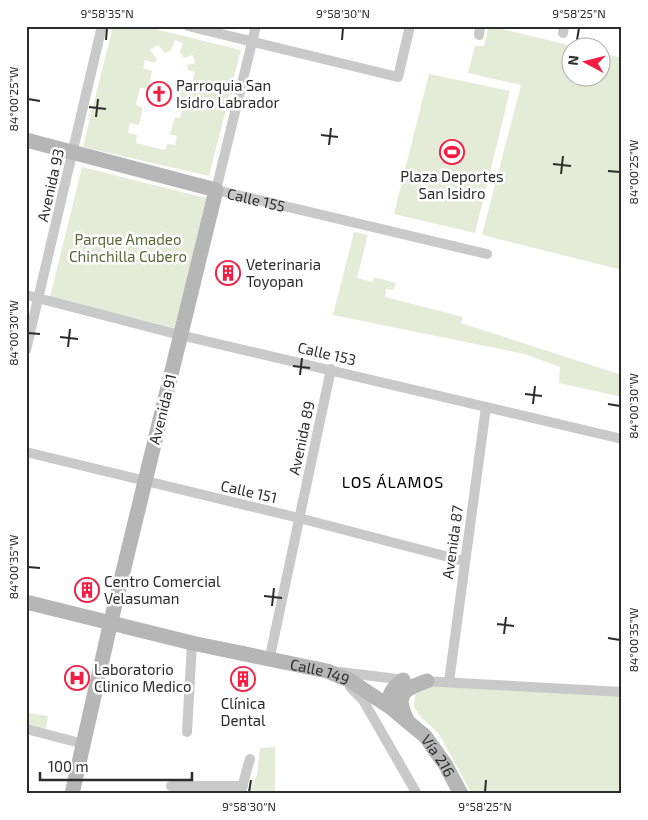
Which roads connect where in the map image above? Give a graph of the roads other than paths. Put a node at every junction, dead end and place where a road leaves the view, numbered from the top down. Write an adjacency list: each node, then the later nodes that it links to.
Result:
1 (102, 26): 7 (street, Avenida 93)
2 (188, 26): 5 (street)
3 (256, 26): 5 (street, Avenida 91)
4 (410, 26): 5 (street)
5 (252, 43): 8 (street, Avenida 91)
6 (26, 140): 7 (main road, Calle 155)
7 (74, 152): 8 (main road, Calle 155); 11 (street, Avenida 93)
8 (216, 190): 9 (street, Calle 155); 12 (main road, Avenida 91)
9 (487, 254)
10 (26, 295): 11 (street, Calle 153)
11 (39, 298): 12 (street, Calle 153); 13 (street, Avenida 93)
12 (180, 335): 14 (street, Calle 153); 18 (main road, Avenida 91)
13 (26, 350)
14 (331, 369): 15 (street, Calle 153); 19 (street, Avenida 89)
15 (486, 406): 16 (street, Calle 153); 20 (street, Avenida 87)
16 (622, 439)
17 (26, 452): 18 (street, Calle 151)
18 (145, 482): 19 (street, Calle 151); 22 (main road, Avenida 91)
19 (299, 518): 20 (street, Calle 151); 24 (street, Avenida 89)
20 (464, 561): 28 (street, Avenida 87)
21 (26, 602): 22 (main road, Calle 149)
22 (111, 621): 23 (main road, Calle 149); 34 (main road, Avenida 91)
23 (192, 643): 24 (main road, Calle 149); 33 (street)
24 (269, 661): 25 (main road, Calle 149)
25 (326, 671): 26 (street, Calle 149); 30 (main road, Vía 216); 38 (street)
26 (403, 680): 27 (street, Calle 149); 30 (main road)
27 (427, 681): 28 (street, Calle 149); 31 (main road)
28 (449, 682): 29 (street, Calle 149)
29 (622, 692)
30 (390, 707): 31 (main road, Vía 216)
31 (409, 724): 40 (main road, Vía 216); 41 (main road, Vía 216)
32 (26, 729): 34 (street)
33 (187, 732)
34 (84, 744): 39 (main road, Avenida 91)
35 (250, 759): 37 (street)
36 (171, 786): 37 (street)
37 (242, 790)
38 (414, 793)
39 (72, 794)
40 (451, 794)
41 (461, 794)

